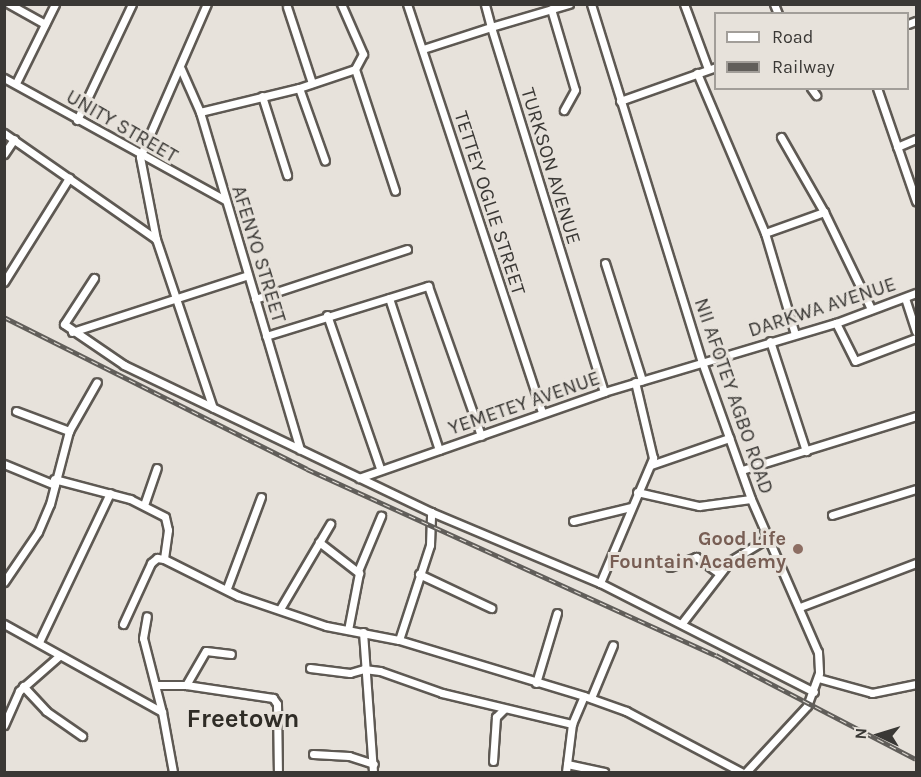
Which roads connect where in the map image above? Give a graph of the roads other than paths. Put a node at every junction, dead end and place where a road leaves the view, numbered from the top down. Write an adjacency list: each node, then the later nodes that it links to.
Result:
1 (9, 4): 13 (street)
2 (55, 4): 13 (street)
3 (132, 4): 29 (street)
4 (207, 4): 17 (street)
5 (341, 4): 18 (street)
6 (407, 4): 15 (street, TETTEY OGLIE STREET)
7 (486, 4): 14 (street, TURKSON AVENUE)
8 (569, 4): 12 (street)
9 (591, 4): 26 (street, NII AFOTEY AGBO ROAD)
10 (684, 4): 16 (street)
11 (286, 7): 22 (street)
12 (551, 9): 14 (street); 27 (street)
13 (45, 24): 21 (street)
14 (491, 27): 15 (street); 68 (street, TURKSON AVENUE)
15 (423, 49): 71 (street, TETTEY OGLIE STREET)
16 (712, 68): 19 (street)
17 (181, 69): 28 (street, AFENYO STREET); 36 (street)
18 (355, 69): 22 (street); 40 (street)
19 (697, 73): 26 (street); 44 (street)
20 (4, 78): 21 (street, UNITY STREET)
21 (16, 83): 29 (street, UNITY STREET)
22 (312, 83): 23 (street)
23 (299, 88): 25 (street); 37 (street)
24 (878, 90): 34 (street)
25 (262, 96): 28 (street); 38 (street)
26 (620, 101): 65 (street, NII AFOTEY AGBO ROAD)
27 (564, 110)
28 (200, 112): 41 (street, AFENYO STREET)
29 (77, 120): 36 (street, UNITY STREET)
30 (4, 133): 33 (street)
31 (781, 137): 43 (street)
32 (916, 139): 34 (street)
33 (14, 140): 35 (street); 39 (street)
34 (897, 147): 42 (street)
35 (4, 154)
36 (140, 156): 41 (street, UNITY STREET); 45 (street)
37 (325, 160)
38 (287, 175)
39 (69, 178): 45 (street); 50 (street)
40 (395, 191)
41 (225, 200): 48 (street, AFENYO STREET)
42 (916, 201)
43 (824, 212): 44 (street); 56 (street)
44 (765, 233): 61 (street)
45 (156, 239): 52 (street)
46 (407, 249): 55 (street)
47 (605, 263): 66 (street)
48 (248, 275): 52 (street); 55 (street, AFENYO STREET)
49 (94, 278): 60 (street)
50 (4, 282)
51 (916, 293): 54 (street, DARKWA AVENUE)
52 (175, 298): 60 (street); 69 (street)
53 (389, 298): 57 (street); 74 (street); 77 (street)
54 (905, 298): 56 (street, DARKWA AVENUE); 59 (street)
55 (255, 299): 62 (street, AFENYO STREET)
56 (871, 309): 58 (street, DARKWA AVENUE)
57 (327, 315): 62 (street); 82 (street)
58 (836, 323): 61 (street, DARKWA AVENUE); 63 (street)
59 (916, 331)
60 (72, 332): 69 (street)
61 (795, 334): 64 (street, DARKWA AVENUE)
62 (266, 336): 76 (street, AFENYO STREET)
63 (916, 338)
64 (770, 341): 65 (street, DARKWA AVENUE); 78 (street)
65 (702, 362): 66 (street, YEMETEY AVENUE); 75 (street, NII AFOTEY AGBO ROAD)
66 (639, 381): 68 (street, YEMETEY AVENUE); 80 (street)
67 (97, 382): 73 (street)
68 (604, 392): 71 (street, YEMETEY AVENUE)
69 (213, 408): 76 (street)
70 (16, 411): 73 (street)
71 (542, 412): 74 (street, YEMETEY AVENUE)
72 (916, 416): 78 (street)
73 (69, 431): 85 (street)
74 (482, 436): 77 (street, YEMETEY AVENUE)
75 (729, 438): 80 (street); 83 (street, NII AFOTEY AGBO ROAD)
76 (300, 449): 84 (street)
77 (439, 450): 82 (street, YEMETEY AVENUE)
78 (806, 451): 83 (street)
79 (4, 464): 85 (street)
80 (651, 465): 87 (street)
81 (157, 468): 91 (street)
82 (380, 468): 84 (street, YEMETEY AVENUE)
83 (742, 470): 90 (street, NII AFOTEY AGBO ROAD)
84 (359, 478): 93 (street)
85 (55, 482): 88 (street); 106 (street)
86 (916, 489): 94 (street)
87 (637, 492): 90 (street); 92 (street)
88 (110, 493): 91 (street); 120 (street)
89 (261, 497): 108 (street)
90 (751, 499): 98 (street, NII AFOTEY AGBO ROAD)
91 (144, 505): 100 (street)
92 (631, 507): 96 (street); 107 (street)
93 (432, 512): 105 (street); 107 (street)
94 (832, 514)
95 (381, 516): 103 (street)
96 (573, 521)
97 (330, 524): 99 (street)
98 (768, 538): 104 (street); 110 (street, NII AFOTEY AGBO ROAD)
99 (319, 542): 103 (street); 111 (street)
100 (164, 559): 108 (street); 116 (street)
101 (916, 563): 110 (street)
102 (670, 567): 104 (street)
103 (358, 571): 117 (street)
104 (719, 573): 114 (street)
105 (419, 574): 109 (street); 119 (street)
106 (4, 582)
107 (600, 583): 114 (street)
108 (227, 588): 111 (street)
109 (491, 608)
110 (800, 608): 126 (street, NII AFOTEY AGBO ROAD)
111 (280, 609): 117 (street)
112 (557, 613): 127 (street)
113 (147, 616): 129 (street)
114 (682, 623): 132 (street)
115 (4, 624): 120 (street)
116 (123, 624)
117 (348, 630): 118 (street)
118 (363, 632): 119 (street); 125 (street)
119 (399, 640): 127 (street)
120 (39, 642): 123 (street)
121 (613, 645): 133 (street)
122 (231, 654): 130 (street)
123 (59, 656): 131 (street); 135 (street)
124 (310, 668): 125 (street)
125 (364, 669): 134 (street); 141 (street)
126 (818, 678): 128 (street); 132 (street, NII AFOTEY AGBO ROAD)
127 (536, 683): 133 (street)
128 (916, 684)
129 (157, 685): 130 (street); 135 (street)
130 (186, 685): 144 (street)
131 (23, 686): 137 (street); 138 (street)
132 (814, 692): 148 (street, NII AFOTEY AGBO ROAD)
133 (587, 697): 136 (street); 147 (street)
134 (504, 709): 136 (street); 140 (street)
135 (162, 712): 143 (street)
136 (572, 724): 142 (street)
137 (4, 725)
138 (82, 736)
139 (312, 754): 141 (street)
140 (493, 761)
141 (374, 764): 145 (street)
142 (567, 768): 146 (street)
143 (173, 772)
144 (278, 772)
145 (373, 772)
146 (604, 772)
147 (741, 772)
148 (746, 772)

